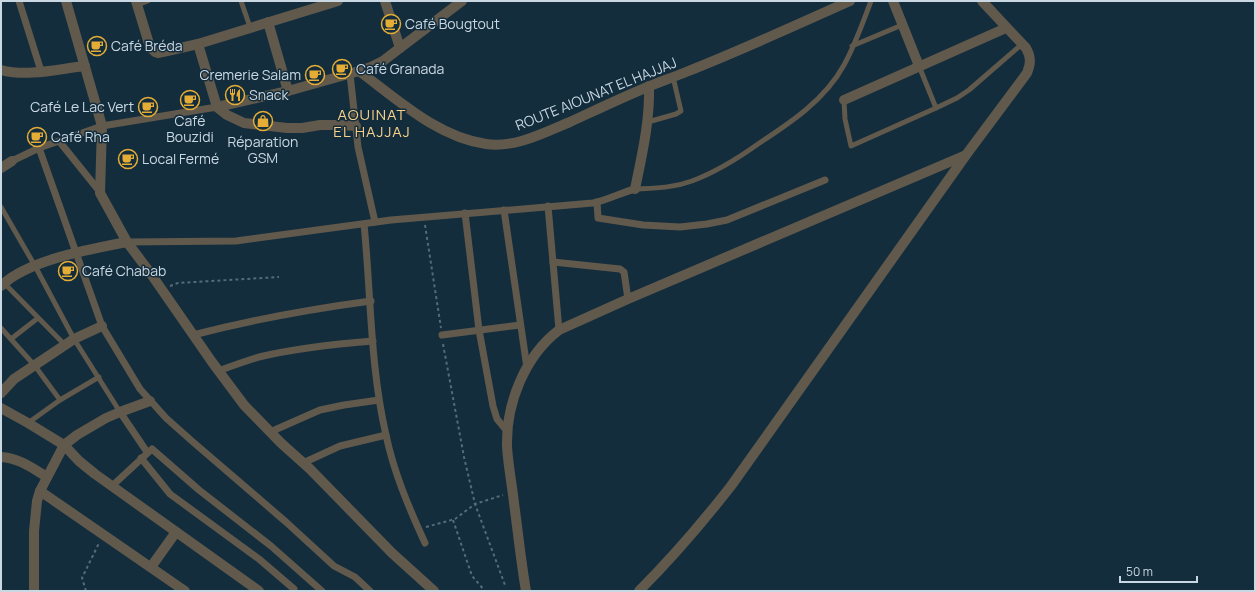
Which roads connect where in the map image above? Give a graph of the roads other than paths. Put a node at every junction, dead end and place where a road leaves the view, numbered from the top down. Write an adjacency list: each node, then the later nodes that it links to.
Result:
1 (19, 1): 25 (street)
2 (66, 1): 22 (street)
3 (148, 1): 12 (lane)
4 (241, 1): 16 (lane)
5 (338, 1): 13 (street)
6 (385, 1): 21 (street)
7 (462, 1): 21 (street)
8 (850, 1): 27 (street, ROUTE AIOUNAT EL HAJJAJ)
9 (872, 1): 20 (lane)
10 (893, 1): 15 (street)
11 (982, 1): 17 (street)
12 (136, 3): 18 (street)
13 (320, 4): 14 (street)
14 (268, 22): 16 (street); 29 (street)
15 (902, 25): 20 (lane); 23 (street)
16 (250, 27): 18 (street)
17 (1006, 28): 19 (street); 23 (street)
18 (198, 44): 31 (street)
19 (1022, 44): 32 (lane); 38 (street)
20 (852, 46): 43 (lane)
21 (400, 48): 26 (street)
22 (85, 66): 25 (street); 34 (street)
23 (919, 66): 30 (street); 32 (lane)
24 (1, 70): 25 (street)
25 (41, 72)
26 (354, 73): 28 (street, ROUTE AIOUNAT EL HAJJAJ); 29 (street); 35 (street)
27 (673, 77): 28 (street, ROUTE AIOUNAT EL HAJJAJ); 33 (lane)
28 (649, 86): 33 (street)
29 (288, 91): 31 (street)
30 (844, 100): 32 (lane)
31 (217, 107): 34 (street); 35 (street)
32 (936, 108)
33 (648, 122): 43 (street)
34 (102, 126): 36 (street); 44 (street)
35 (356, 126): 50 (street)
36 (59, 141): 37 (street); 44 (street)
37 (39, 148): 40 (street); 53 (street)
38 (966, 155): 57 (street); 104 (street)
39 (1, 157): 40 (street)
40 (12, 161): 41 (street)
41 (1, 168)
42 (825, 180): 45 (street)
43 (635, 189): 45 (street)
44 (100, 193): 52 (street)
45 (597, 202): 46 (street)
46 (548, 206): 48 (street); 54 (street)
47 (1, 207): 55 (lane)
48 (504, 210): 49 (street); 60 (street)
49 (464, 213): 50 (street); 63 (street)
50 (375, 222): 51 (street)
51 (364, 224): 52 (street); 58 (street)
52 (127, 242): 53 (street); 65 (street)
53 (76, 252): 55 (street); 61 (street)
54 (553, 262): 57 (street); 64 (street)
55 (35, 266): 56 (street); 67 (lane)
56 (2, 284): 59 (lane)
57 (628, 299): 64 (street)
58 (371, 301): 65 (street); 69 (street)
59 (38, 318): 68 (lane); 70 (lane)
60 (520, 325): 63 (street); 72 (street)
61 (102, 326): 67 (street); 78 (street)
62 (1, 328): 68 (lane)
63 (479, 330): 66 (street); 82 (street)
64 (559, 330): 72 (street)
65 (193, 335): 73 (street)
66 (442, 335)
67 (74, 339): 70 (street); 74 (lane)
68 (12, 340): 71 (lane)
69 (373, 341): 73 (street); 77 (street)
70 (65, 346): 71 (street)
71 (35, 366): 75 (street); 76 (lane)
72 (527, 368): 82 (street)
73 (218, 372): 83 (street)
74 (99, 378): 76 (lane); 80 (lane)
75 (1, 393)
76 (60, 400): 81 (lane)
77 (379, 400): 83 (street); 84 (street)
78 (150, 401): 80 (street); 101 (street)
79 (1, 408): 81 (street)
80 (120, 412): 85 (street); 86 (street)
81 (28, 423): 85 (street)
82 (507, 431): 103 (street)
83 (270, 432): 89 (street)
84 (386, 435): 89 (street); 94 (street)
85 (64, 445): 90 (street); 91 (street)
86 (147, 452): 88 (street); 100 (street)
87 (1, 458): 90 (street)
88 (141, 458): 91 (street); 96 (street)
89 (303, 463): 102 (street)
90 (47, 477): 92 (street)
91 (112, 486): 93 (street)
92 (40, 491): 95 (street); 97 (street)
93 (176, 532): 95 (street); 99 (street)
94 (425, 543)
95 (151, 567): 98 (street)
96 (294, 589)
97 (34, 591)
98 (185, 591)
99 (259, 591)
100 (322, 591)
101 (370, 591)
102 (434, 591)
103 (526, 591)
104 (639, 591)

